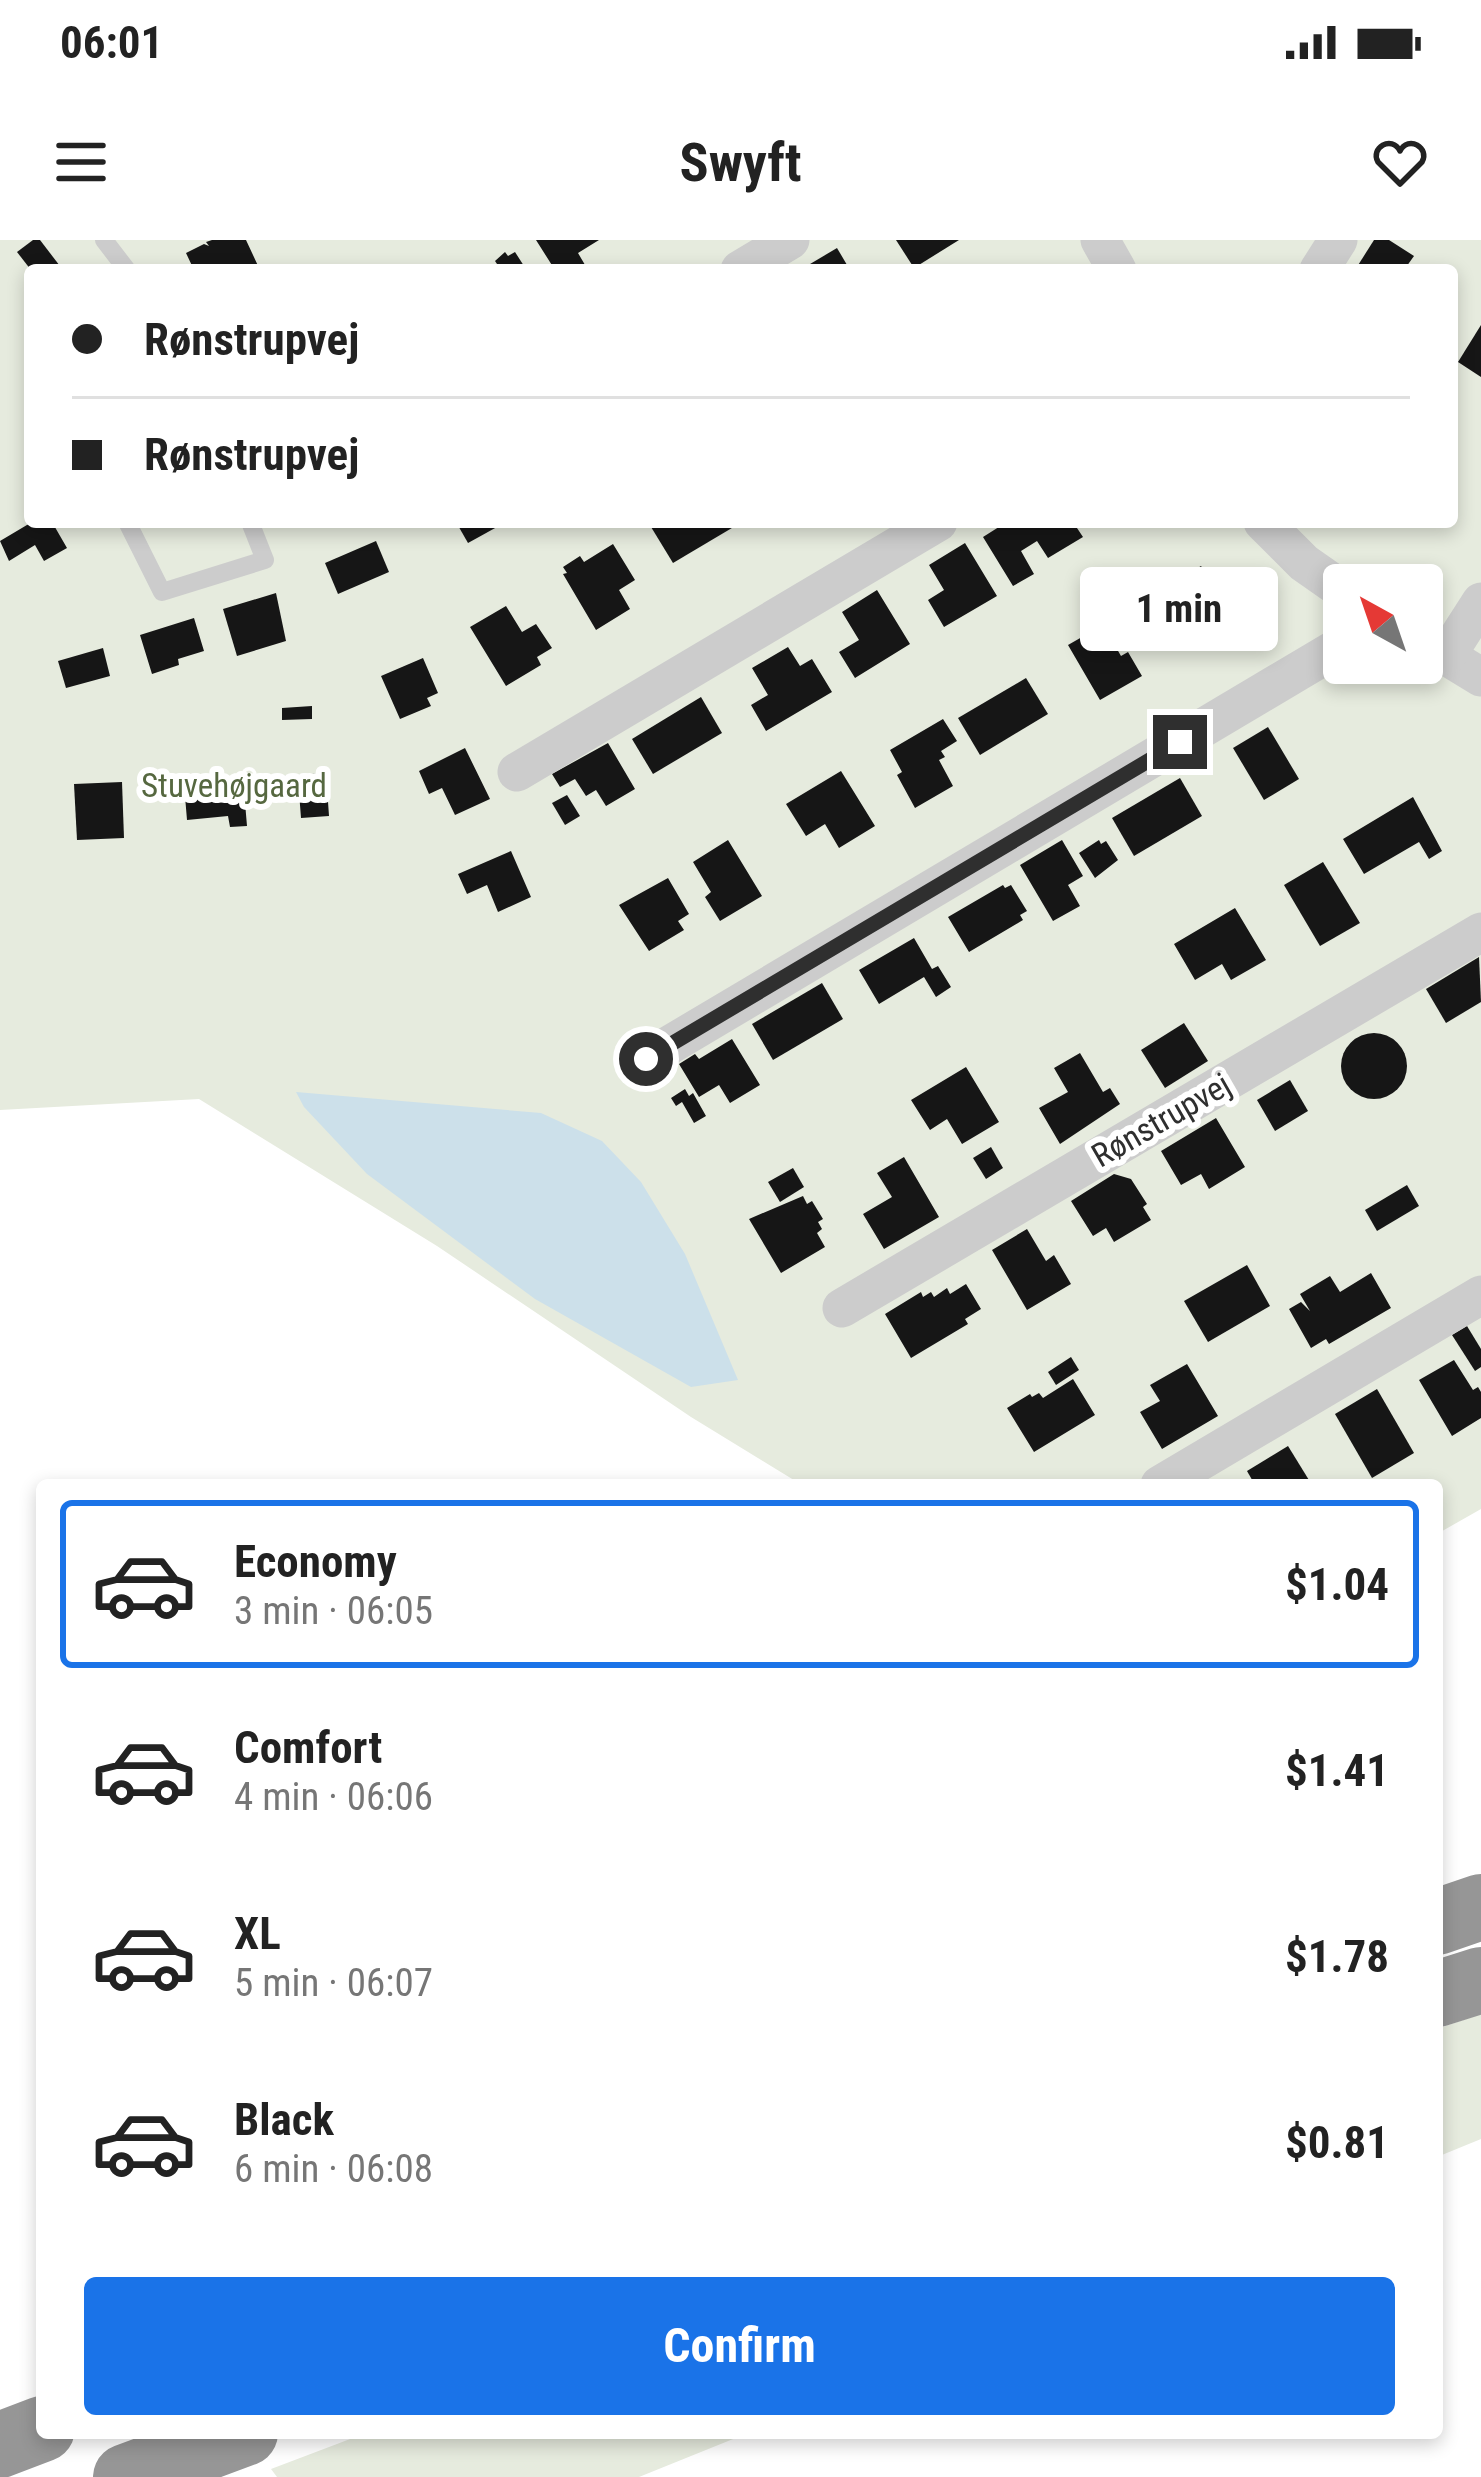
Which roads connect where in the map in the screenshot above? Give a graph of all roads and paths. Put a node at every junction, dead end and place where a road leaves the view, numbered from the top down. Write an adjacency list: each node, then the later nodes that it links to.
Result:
1 (104, 240): 3 (lane)
2 (790, 240): 4 (street)
3 (122, 264)
4 (750, 264)
5 (130, 528): 6 (lane)
6 (252, 528)
7 (928, 528): 15 (street)
8 (1269, 528): 9 (street)
9 (1323, 576)
10 (1481, 602): 11 (street)
11 (1443, 640)
12 (1443, 653): 14 (street)
13 (1323, 656): 17 (street)
14 (1481, 676)
15 (517, 772)
16 (1481, 932): 19 (street, Rønstrupvej)
17 (646, 1059)
18 (1481, 1295): 20 (street)
19 (842, 1308)
20 (1170, 1479)
21 (1481, 1907): 22 (highway)
22 (1443, 1920)
23 (1481, 1980): 24 (highway)
24 (1443, 1992)
25 (36, 2431): 27 (highway)
26 (229, 2439): 28 (highway)
27 (0, 2445)
28 (126, 2477)

